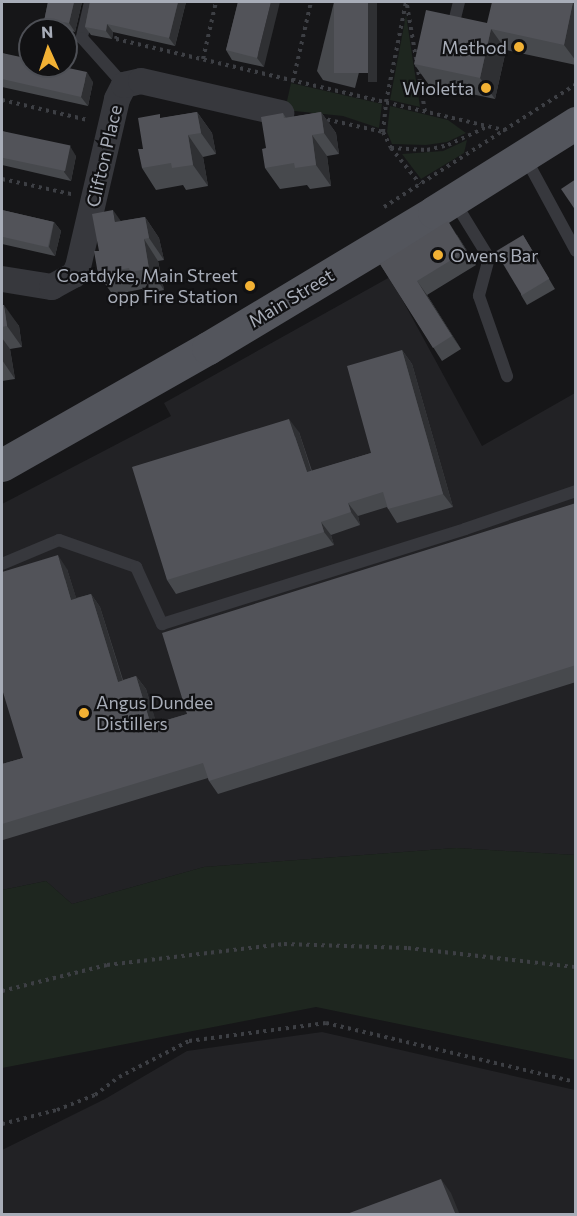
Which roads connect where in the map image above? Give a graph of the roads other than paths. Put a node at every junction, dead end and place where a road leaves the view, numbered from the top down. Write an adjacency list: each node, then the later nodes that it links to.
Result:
1 (90, 2): 4 (lane)
2 (459, 2): 3 (lane)
3 (453, 26)
4 (124, 85): 5 (street, Clifton Place); 10 (street, Clifton Place)
5 (280, 113)
6 (576, 123): 7 (main road, Main Street)
7 (524, 156): 8 (main road, Main Street); 9 (lane)
8 (453, 200): 11 (lane); 12 (main road, Main Street)
9 (576, 251)
10 (2, 279)
11 (507, 376)
12 (2, 465)
13 (576, 491): 14 (lane)
14 (2, 564)

